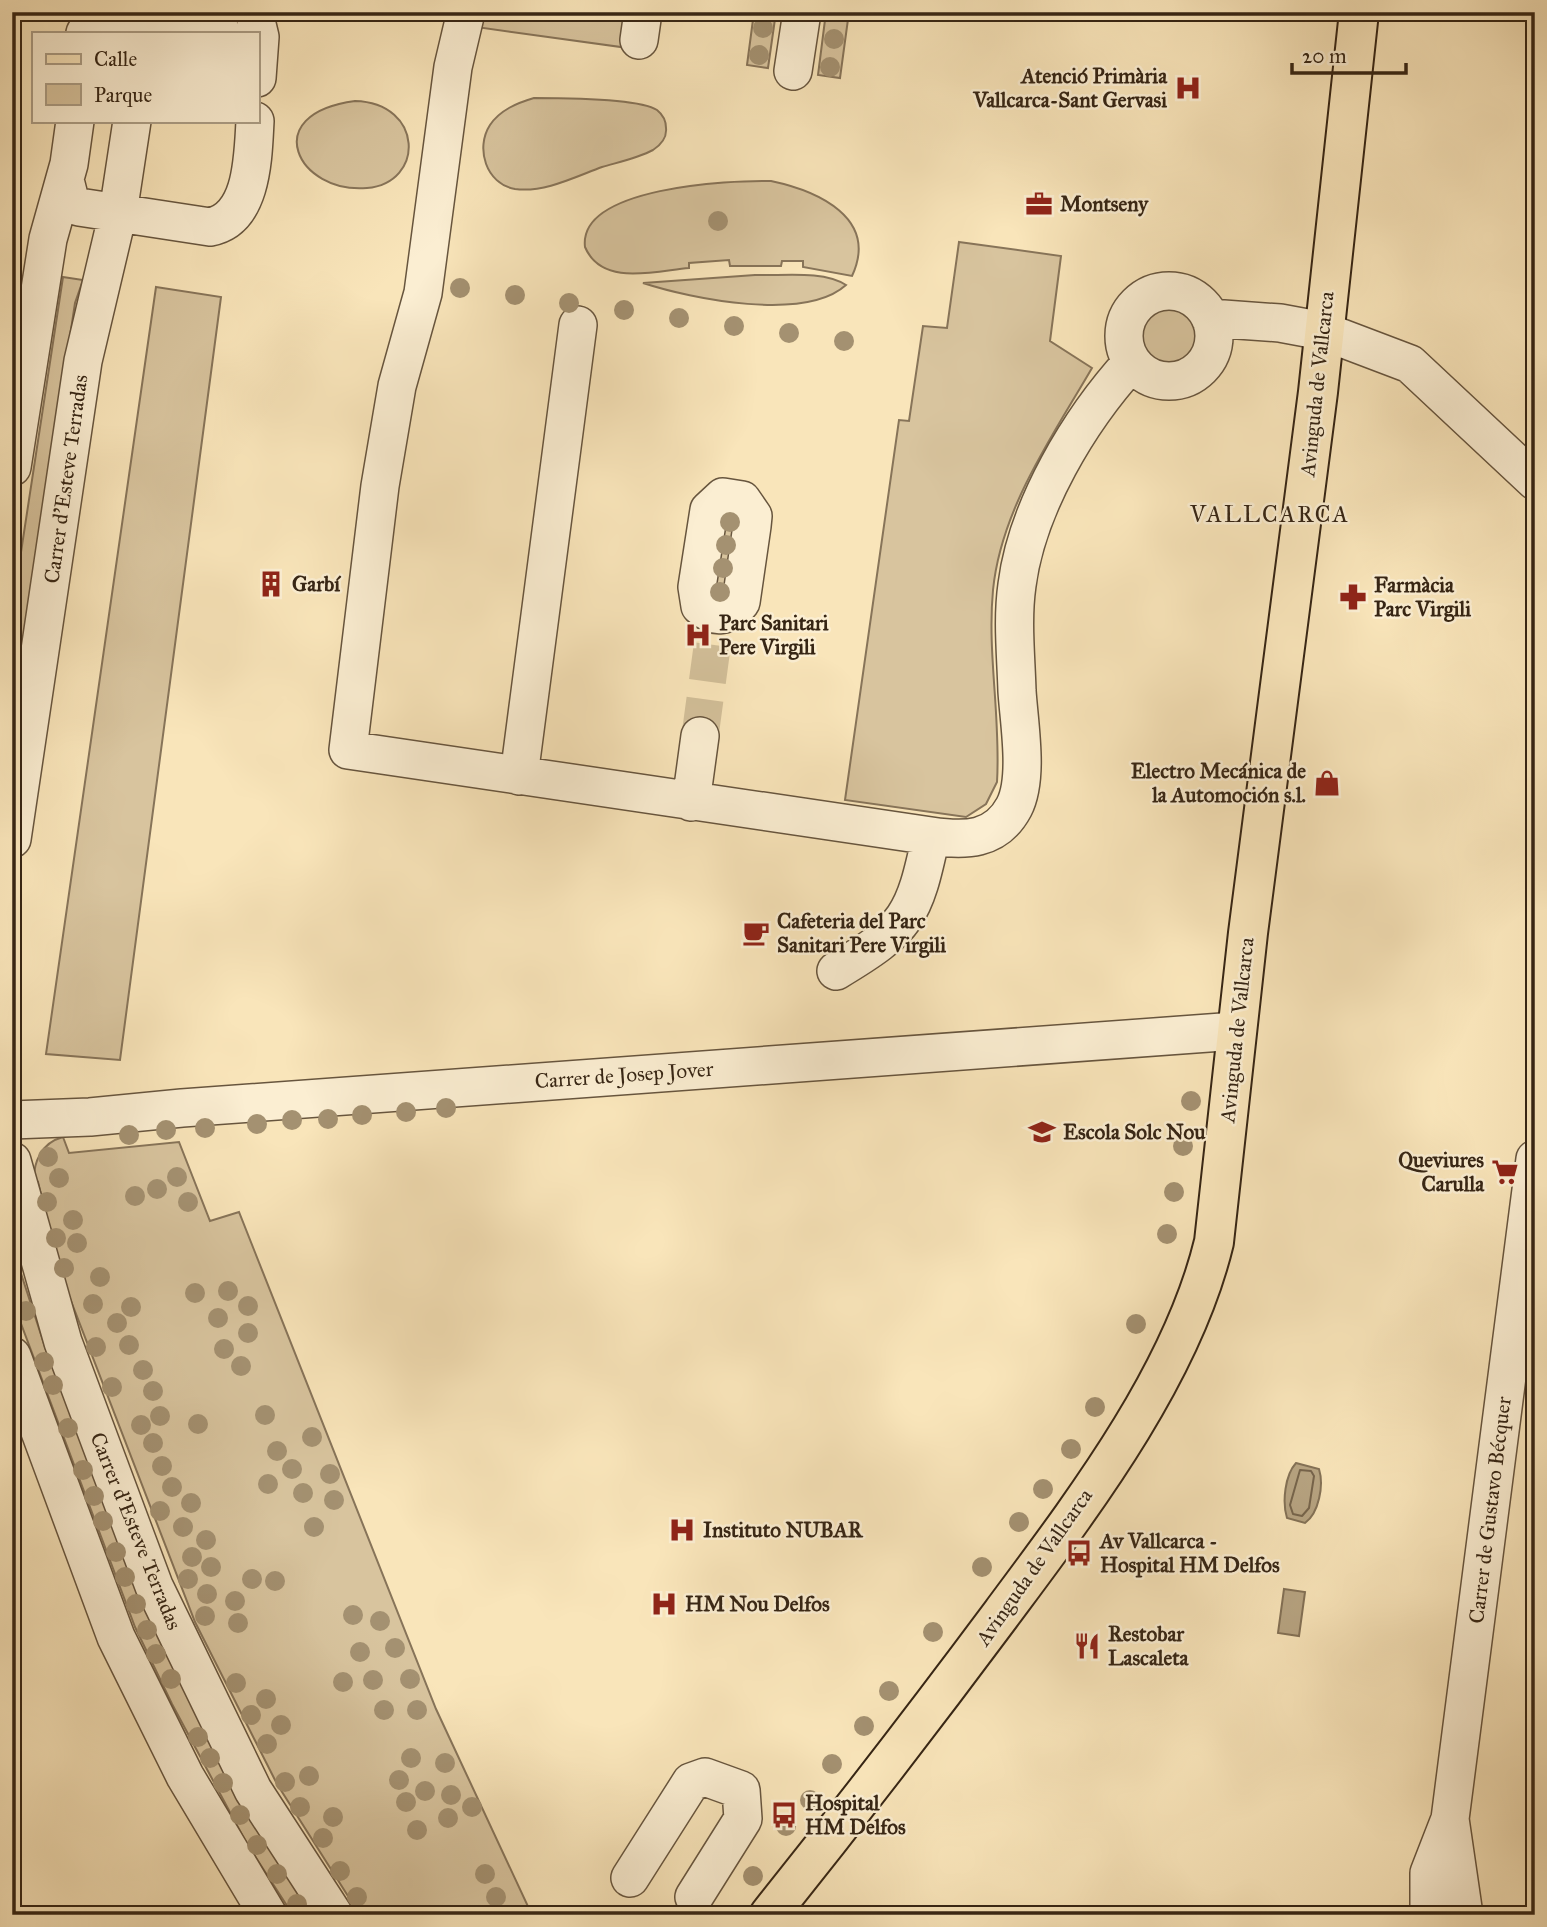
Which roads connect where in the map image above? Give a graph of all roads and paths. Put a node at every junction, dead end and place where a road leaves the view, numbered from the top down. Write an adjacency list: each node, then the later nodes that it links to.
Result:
1 (70, 12): 6 (street)
2 (466, 12): 22 (street)
3 (802, 12): 9 (street)
4 (1359, 12): 17 (main road, Avinguda de Vallcarca)
5 (123, 24): 7 (street); 8 (street)
6 (76, 32)
7 (87, 32)
8 (211, 32)
9 (793, 71)
10 (75, 122): 13 (street)
11 (132, 122): 14 (street, Carrer d'Esteve Terradas)
12 (255, 122): 14 (street)
13 (65, 180): 14 (street); 19 (street)
14 (118, 213): 25 (street, Carrer d'Esteve Terradas)
15 (1210, 318): 17 (street); 18 (street); 18 (street)
16 (578, 325): 22 (street)
17 (1323, 331): 20 (street); 27 (main road, Avinguda de Vallcarca)
18 (1132, 362): 24 (street)
19 (12, 467)
20 (1535, 481)
21 (700, 736): 23 (street)
22 (519, 776): 23 (street)
23 (691, 802): 24 (street)
24 (931, 836): 26 (street)
25 (12, 839)
26 (836, 971)
27 (1236, 1031): 28 (street, Carrer de Josep Jover); 37 (main road, Avinguda de Vallcarca)
28 (12, 1119)
29 (1535, 1159): 32 (street, Carrer de Gustavo Bécquer)
30 (12, 1161): 36 (street, Carrer d'Esteve Terradas)
31 (12, 1356): 35 (street)
32 (1450, 1819): 38 (street, Carrer de Gustavo Bécquer); 39 (street, Carrer de Gustavo Bécquer)
33 (630, 1878): 34 (street)
34 (694, 1898)
35 (268, 1915)
36 (334, 1915)
37 (769, 1915)
38 (1429, 1915)
39 (1464, 1915)

